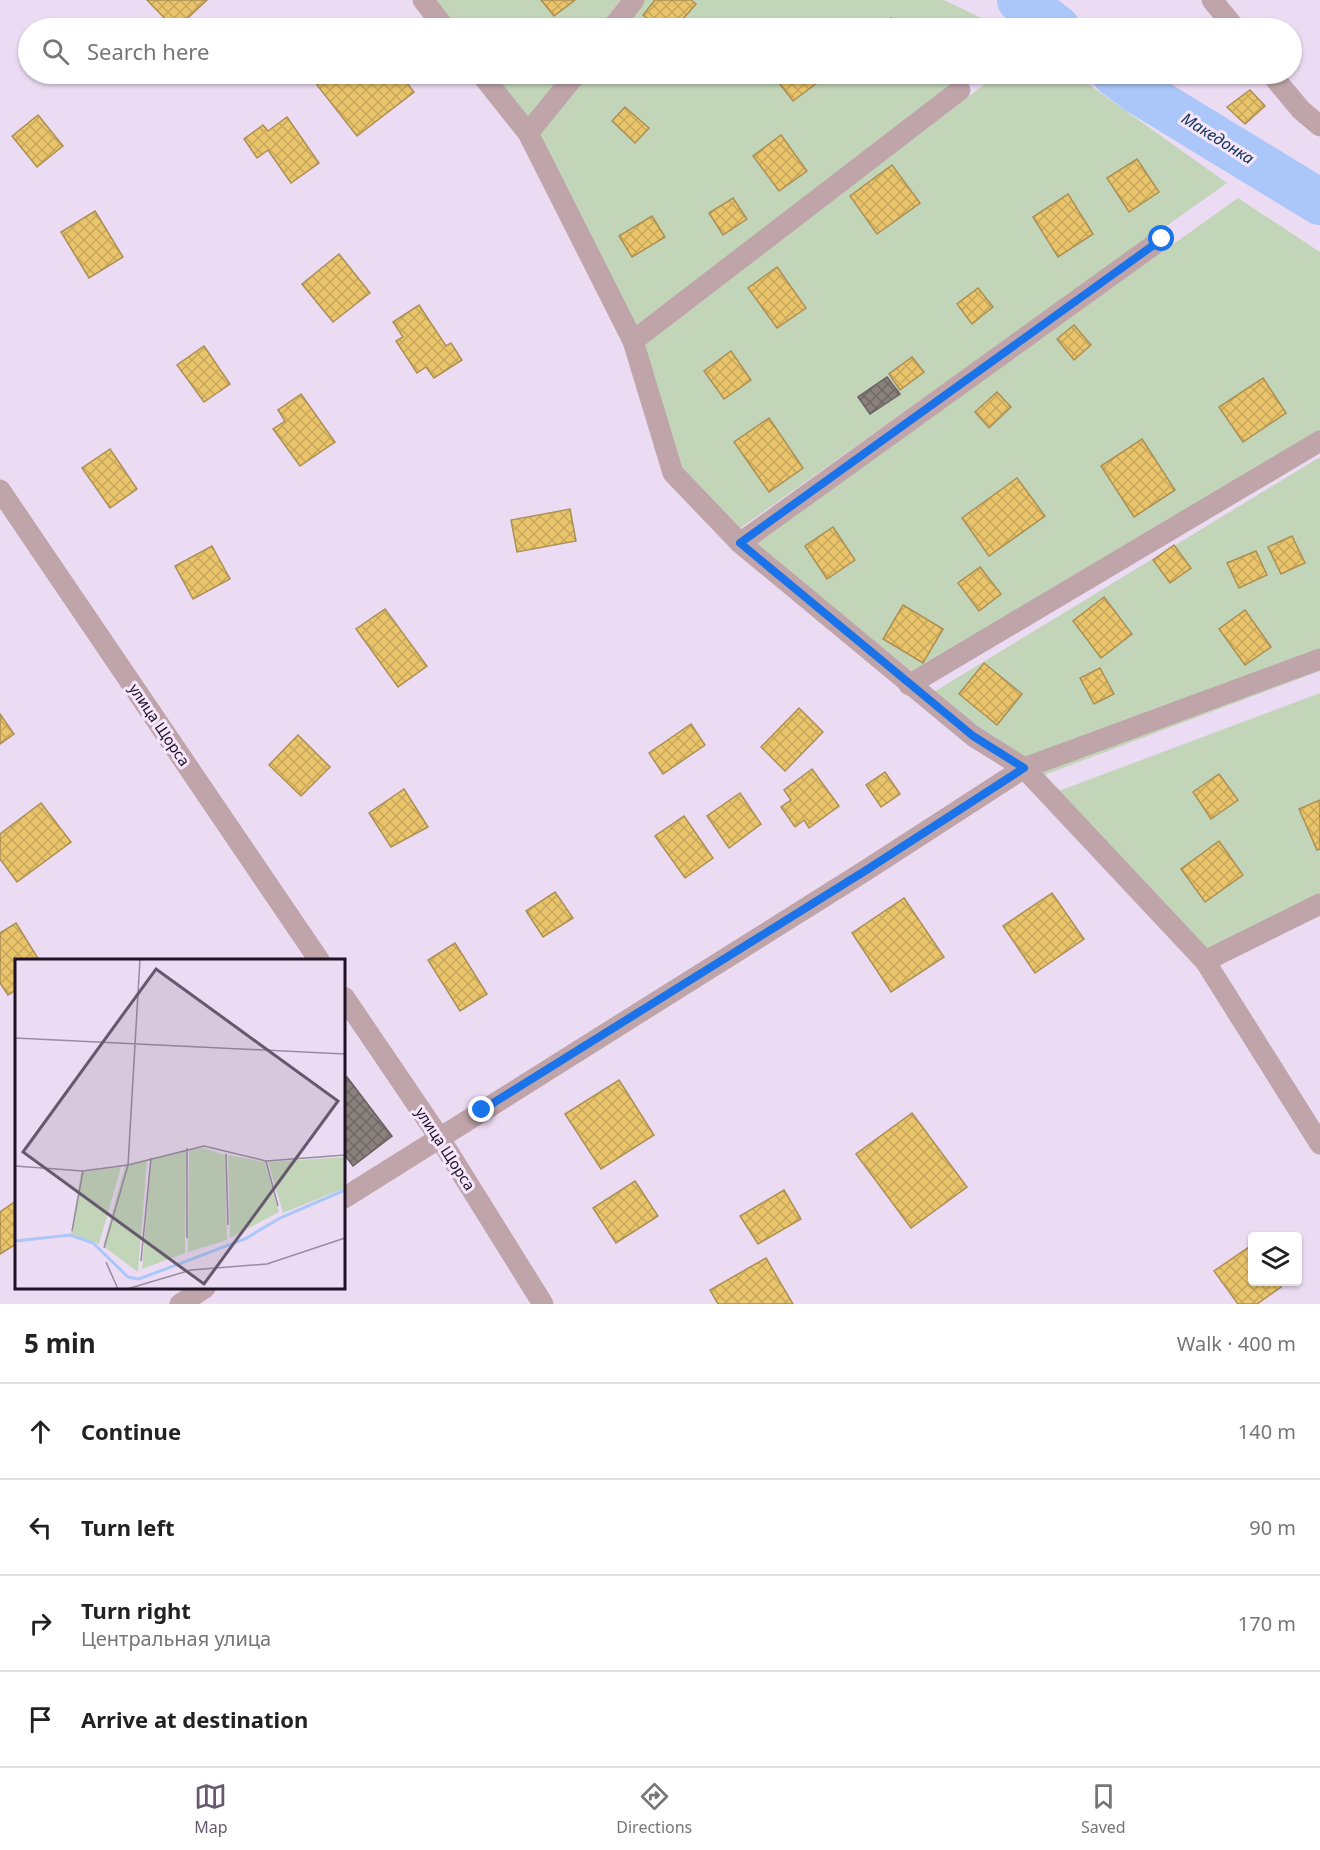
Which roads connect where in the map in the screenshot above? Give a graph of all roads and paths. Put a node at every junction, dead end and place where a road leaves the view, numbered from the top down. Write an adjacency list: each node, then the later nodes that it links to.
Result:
1 (423, 0): 4 (street)
2 (634, 0): 5 (street)
3 (1212, 0): 6 (street)
4 (437, 18)
5 (620, 18)
6 (1227, 18)
7 (489, 84): 12 (street)
8 (568, 84): 12 (street)
9 (1279, 84): 11 (street)
10 (960, 90): 14 (street)
11 (1320, 126)
12 (528, 133): 14 (street)
13 (1162, 239): 17 (street)
14 (633, 341): 17 (street)
15 (1320, 441): 19 (street)
16 (0, 490): 22 (street, улица Щорса)
17 (740, 543): 19 (street)
18 (1320, 659): 20 (street)
19 (909, 685): 20 (street)
20 (1024, 768): 23 (street); 25 (street)
21 (1320, 904): 23 (street)
22 (318, 959)
23 (1204, 961): 26 (street)
24 (345, 998): 25 (street, улица Щорса)
25 (439, 1137): 27 (street); 30 (street, улица Щорса)
26 (1320, 1144)
27 (345, 1197)
28 (202, 1289): 29 (street)
29 (180, 1304)
30 (543, 1304)

